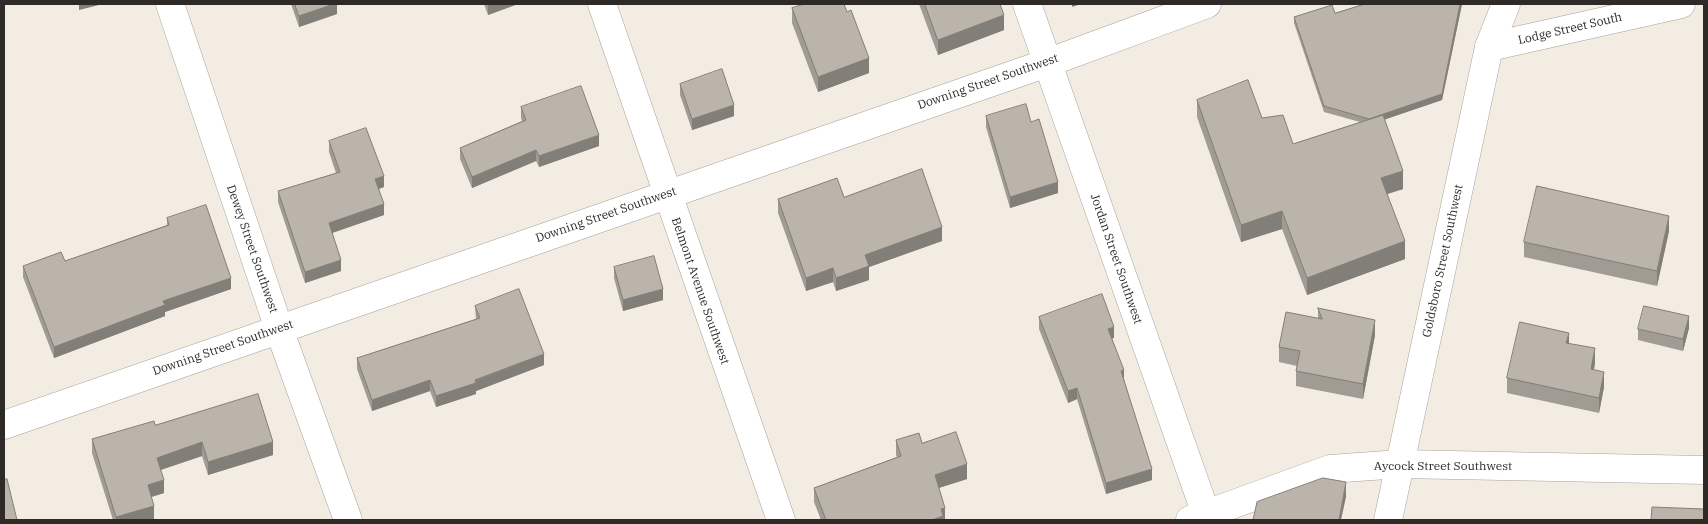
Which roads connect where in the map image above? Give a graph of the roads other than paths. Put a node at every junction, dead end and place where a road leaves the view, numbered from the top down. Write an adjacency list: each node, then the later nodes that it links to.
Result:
1 (170, 4): 10 (street, Dewey Street Southwest)
2 (602, 4): 9 (street, Belmont Avenue Southwest)
3 (1027, 4): 8 (street, Jordan Street Southwest)
4 (1207, 4): 8 (street, Downing Street Southwest)
5 (1506, 4): 7 (street, Goldsboro Street Southwest)
6 (1680, 4): 7 (street, Lodge Street South)
7 (1489, 47): 12 (street, Goldsboro Street Southwest)
8 (1046, 63): 9 (street, Downing Street Southwest); 14 (street, Jordan Street Southwest)
9 (666, 194): 10 (street, Downing Street Southwest); 16 (street, Belmont Avenue Southwest)
10 (279, 329): 11 (street, Downing Street Southwest); 15 (street, Dewey Street Southwest)
11 (4, 425)
12 (1400, 464): 13 (street, Aycock Street Southwest); 14 (street, Aycock Street Southwest); 17 (street, Goldsboro Street Southwest)
13 (1704, 470)
14 (1202, 518)
15 (348, 520)
16 (781, 520)
17 (1388, 520)

